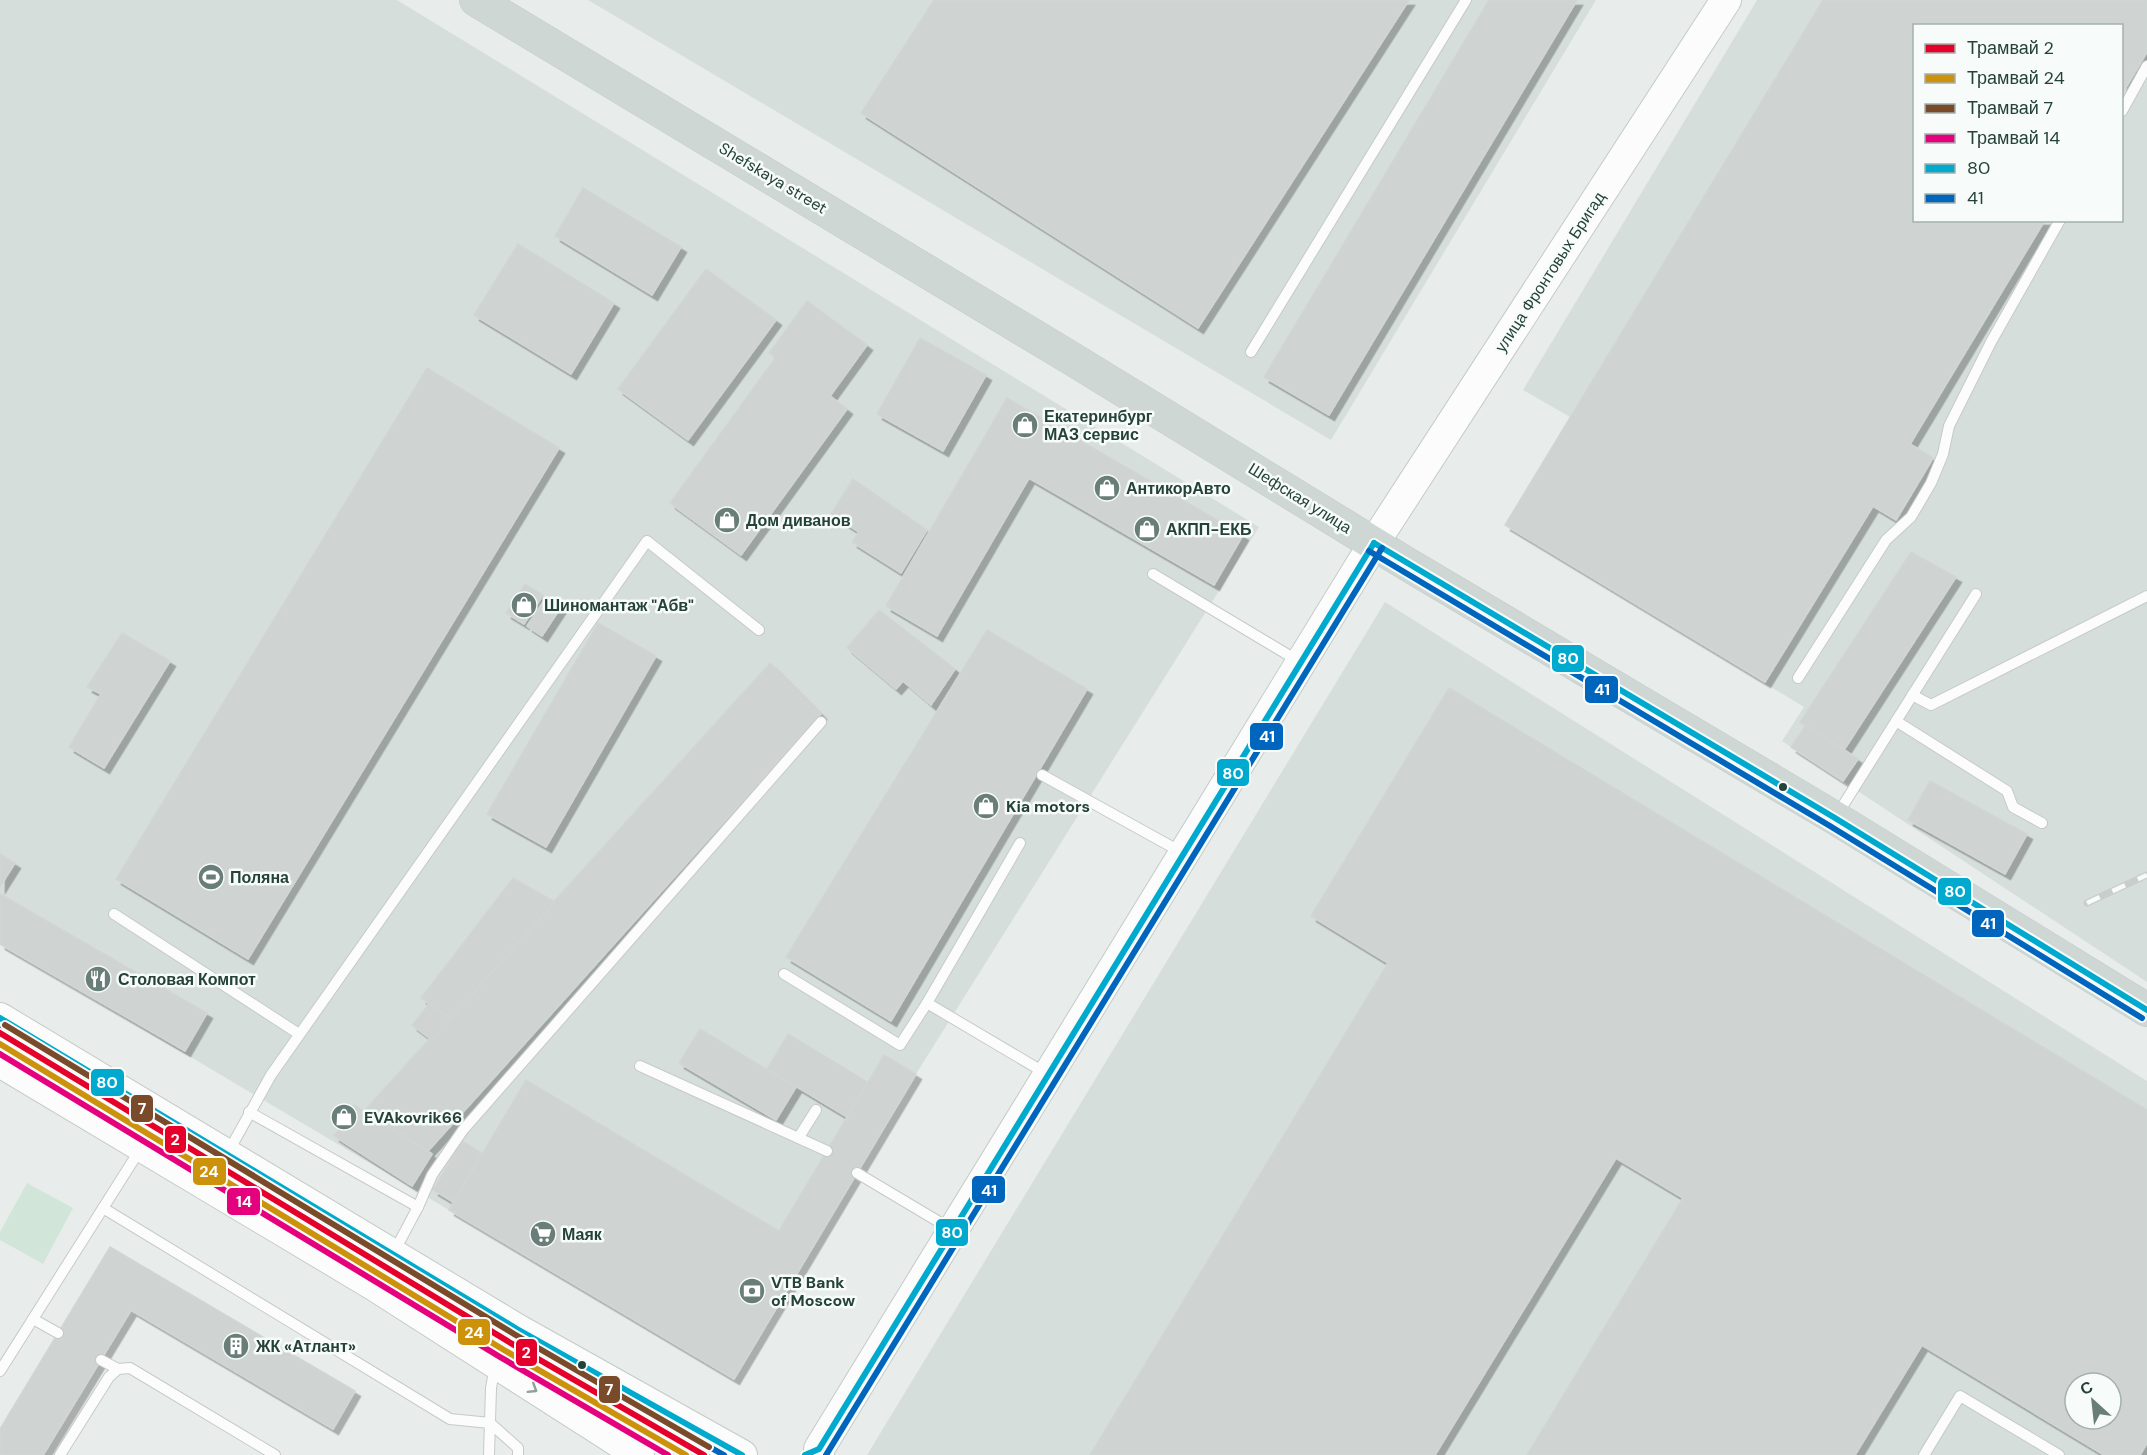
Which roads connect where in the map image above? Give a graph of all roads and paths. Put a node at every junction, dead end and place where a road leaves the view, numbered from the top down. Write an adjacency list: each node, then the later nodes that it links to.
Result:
1 (476, 0): 8 (main road, Шефская улица)
2 (1466, 0): 7 (lane)
3 (1726, 0): 8 (main road, улица Фронтовых Бригад)
4 (2147, 66): 5 (lane)
5 (2123, 108)
6 (2059, 222): 14 (lane)
7 (1251, 352)
8 (1374, 543): 13 (main road); 19 (main road, Шефская улица)
9 (1153, 574): 13 (lane)
10 (1976, 594): 15 (lane)
11 (2147, 596): 15 (lane)
12 (759, 630): 28 (lane)
13 (1301, 663): 22 (main road)
14 (1798, 678)
15 (1912, 695): 16 (lane)
16 (1896, 721): 19 (lane); 20 (lane)
17 (820, 722): 41 (lane)
18 (1042, 775): 22 (lane)
19 (1835, 818): 26 (main road, Шефская улица)
20 (2042, 823)
21 (1020, 843): 25 (lane)
22 (1184, 854): 31 (main road)
23 (114, 914): 28 (lane)
24 (784, 974): 25 (lane)
25 (927, 1003): 31 (lane)
26 (2147, 1010)
27 (0, 1018): 34 (main road)
28 (299, 1034): 33 (lane)
29 (0, 1062): 36 (main road)
30 (640, 1066): 35 (lane)
31 (1049, 1076): 43 (main road)
32 (816, 1110): 35 (lane)
33 (249, 1112): 38 (lane); 41 (lane)
34 (161, 1116): 36 (lane); 38 (main road)
35 (799, 1137): 37 (lane)
36 (142, 1147): 40 (main road); 42 (lane)
37 (827, 1151)
38 (229, 1154): 40 (lane); 44 (main road)
39 (857, 1173): 43 (lane)
40 (209, 1186): 45 (main road)
41 (418, 1207): 44 (lane)
42 (103, 1208): 46 (lane); 53 (lane)
43 (953, 1231): 55 (main road)
44 (393, 1255): 45 (lane); 47 (main road)
45 (375, 1287): 50 (main road)
46 (33, 1319): 48 (lane); 52 (lane)
47 (518, 1329): 50 (lane); 60 (main road)
48 (58, 1334)
49 (101, 1360): 51 (lane)
50 (495, 1365): 53 (lane); 59 (main road, one-way to 59)
51 (118, 1369): 56 (lane); 57 (lane)
52 (0, 1371)
53 (490, 1423): 54 (lane); 58 (lane)
54 (520, 1453)
55 (815, 1453)
56 (60, 1455)
57 (275, 1455)
58 (489, 1455)
59 (639, 1455)
60 (742, 1455)
61 (1924, 1455): 62 (lane)
62 (2059, 1455)

